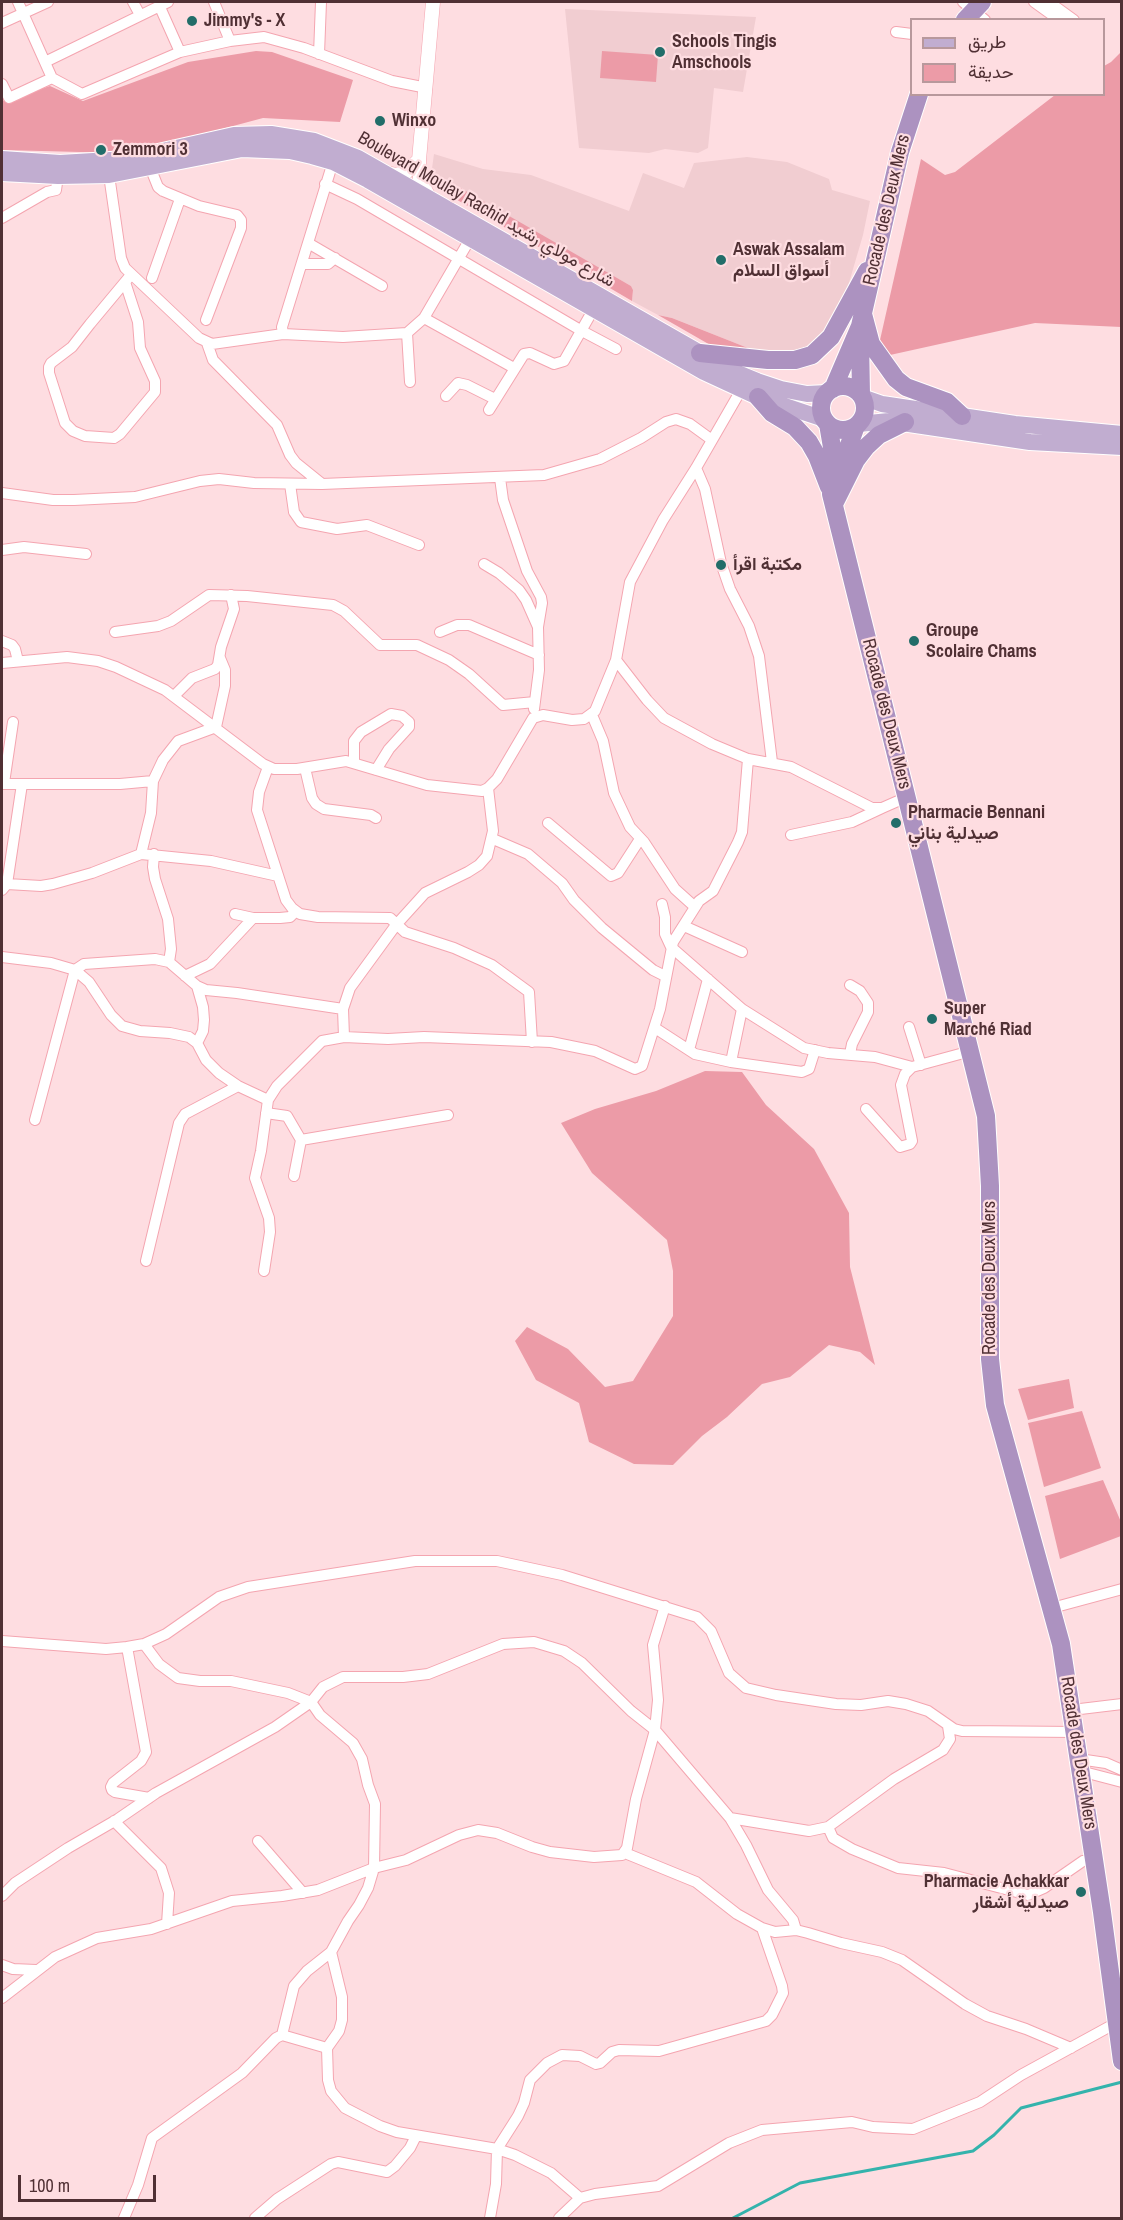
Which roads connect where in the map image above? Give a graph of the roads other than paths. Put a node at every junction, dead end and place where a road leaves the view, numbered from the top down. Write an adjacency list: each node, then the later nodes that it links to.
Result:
1 (18, 2): 10 (street)
2 (48, 2): 10 (street)
3 (133, 2): 11 (street)
4 (214, 2): 17 (street)
5 (321, 2): 19 (street)
6 (433, 2): 23 (street)
7 (1034, 2): 12 (street)
8 (1049, 2): 13 (street)
9 (164, 3): 11 (street); 18 (street)
10 (23, 13): 14 (street); 20 (street)
11 (140, 15): 20 (street)
12 (1056, 18)
13 (1071, 18)
14 (2, 23)
15 (896, 32): 16 (street)
16 (910, 34)
17 (230, 41): 18 (street); 19 (street)
18 (180, 52): 21 (street)
19 (319, 54): 23 (street)
20 (45, 62): 21 (street)
21 (52, 78): 22 (street)
22 (2, 84)
23 (427, 88): 26 (street)
24 (918, 96): 41 (highway, Rocade des Deux Mers)
25 (2, 159): 30 (main road, Boulevard Moulay Rachid شارع مولاي رشيد)
26 (419, 160): 30 (street); 35 (street)
27 (333, 162): 28 (main road, Boulevard Moulay Rachid شارع مولاي رشيد); 33 (street); 37 (main road, Boulevard Moulay Rachid شارع مولاي رشيد)
28 (150, 168): 31 (main road, Boulevard Moulay Rachid شارع مولاي رشيد); 34 (street)
29 (2, 173): 32 (main road, Boulevard Moulay Rachid شارع مولاي رشيد)
30 (385, 173): 35 (main road, Boulevard Moulay Rachid شارع مولاي رشيد)
31 (109, 175): 32 (main road, Boulevard Moulay Rachid شارع مولاي رشيد); 44 (street)
32 (58, 176): 36 (street)
33 (326, 184): 38 (street); 40 (street)
34 (180, 199): 43 (street); 48 (street)
35 (430, 199): 55 (main road, Boulevard Moulay Rachid شارع مولاي رشيد)
36 (2, 219)
37 (470, 239): 40 (street); 46 (main road, Boulevard Moulay Rachid شارع مولاي رشيد)
38 (308, 243): 39 (street); 42 (street)
39 (335, 258): 42 (street); 45 (street)
40 (459, 259): 47 (street); 50 (street)
41 (875, 260): 49 (highway, Rocade des Deux Mers); 55 (highway)
42 (302, 264): 52 (street)
43 (152, 278)
44 (128, 279): 44 (street); 53 (street)
45 (382, 286)
46 (593, 310): 50 (street); 59 (main road, Boulevard Moulay Rachid شارع مولاي رشيد)
47 (424, 318): 51 (street); 56 (street)
48 (206, 320)
49 (861, 320): 58 (highway, Rocade des Deux Mers); 61 (highway, Rocade des Deux Mers); 64 (highway)
50 (582, 331): 54 (street); 56 (street)
51 (407, 333): 52 (street); 57 (street)
52 (283, 334): 53 (street)
53 (207, 343): 74 (street)
54 (616, 349)
55 (699, 354): 58 (main road, Boulevard Moulay Rachid شارع مولاي رشيد)
56 (514, 368): 62 (street)
57 (410, 382)
58 (830, 391): 61 (highway); 65 (highway, Rocade des Deux Mers)
59 (749, 393): 65 (main road, Boulevard Moulay Rachid شارع مولاي رشيد); 69 (street); 76 (highway)
60 (446, 396): 62 (street)
61 (861, 396): 64 (main road); 67 (highway, Rocade des Deux Mers)
62 (495, 399): 63 (street)
63 (489, 410)
64 (962, 416): 68 (main road)
65 (826, 422): 67 (highway); 76 (highway, Rocade des Deux Mers)
66 (905, 423): 67 (main road); 70 (main road); 76 (highway)
67 (858, 425): 76 (highway, Rocade des Deux Mers)
68 (1122, 434)
69 (712, 440): 71 (street); 72 (street)
70 (1122, 447)
71 (696, 468): 88 (street); 98 (street)
72 (500, 478): 74 (street); 82 (street)
73 (290, 484): 74 (street); 75 (street); 77 (street)
74 (322, 484)
75 (2, 493)
76 (833, 499): 107 (highway, Rocade des Deux Mers)
77 (419, 545)
78 (2, 550): 79 (street)
79 (86, 554)
80 (484, 564): 82 (street)
81 (231, 596): 83 (street); 87 (street); 92 (street)
82 (538, 627): 86 (street)
83 (115, 632)
84 (440, 632): 86 (street)
85 (2, 641): 89 (street)
86 (539, 655): 92 (street)
87 (220, 658): 91 (street); 96 (street)
88 (616, 660): 93 (street); 97 (street)
89 (18, 661): 90 (street); 91 (street)
90 (2, 663)
91 (174, 696): 96 (street)
92 (535, 702): 94 (street)
93 (592, 715): 94 (street); 113 (street)
94 (533, 718): 106 (street)
95 (12, 722): 104 (street)
96 (216, 727): 100 (street); 103 (street)
97 (748, 759): 98 (street); 119 (street)
98 (772, 762): 108 (street)
99 (354, 763): 101 (street); 102 (street); 102 (street)
100 (268, 767): 101 (street); 116 (street)
101 (304, 768): 109 (street)
102 (376, 770): 106 (street)
103 (153, 781): 105 (street); 114 (street)
104 (3, 784): 105 (street)
105 (21, 784): 117 (street)
106 (488, 788): 112 (street)
107 (907, 796): 108 (street); 144 (highway, Rocade des Deux Mers)
108 (882, 808): 111 (street)
109 (376, 818)
110 (548, 823): 113 (street)
111 (791, 835)
112 (493, 839): 123 (street); 131 (street)
113 (640, 839): 119 (street)
114 (141, 854): 115 (street); 117 (street)
115 (154, 854): 116 (street); 128 (street)
116 (278, 876): 120 (street)
117 (4, 887)
118 (662, 904): 125 (street)
119 (695, 907): 124 (street)
120 (296, 911): 122 (street); 123 (street)
121 (235, 914): 122 (street)
122 (253, 918): 130 (street)
123 (396, 925): 135 (street); 140 (street)
124 (684, 926): 125 (street); 126 (street)
125 (671, 947): 131 (street); 132 (street)
126 (742, 952)
127 (2, 957): 129 (street)
128 (169, 962): 129 (street); 130 (street)
129 (75, 970): 141 (street); 153 (street)
130 (184, 976): 134 (street)
131 (665, 976): 138 (street)
132 (708, 979): 136 (street); 142 (street)
133 (850, 985): 145 (street)
134 (197, 986): 135 (street); 141 (street)
135 (343, 1009): 139 (street)
136 (742, 1009): 143 (street); 146 (street)
137 (909, 1027): 147 (street)
138 (655, 1028): 140 (street); 142 (street)
139 (344, 1037): 140 (street); 149 (street)
140 (532, 1042)
141 (197, 1043): 148 (street)
142 (688, 1050): 146 (street)
143 (816, 1050): 145 (street); 146 (street)
144 (971, 1051): 147 (street); 160 (highway, Rocade des Deux Mers)
145 (850, 1054): 147 (street)
146 (731, 1062)
147 (917, 1066): 150 (street)
148 (238, 1086): 149 (street); 156 (street)
149 (268, 1100): 151 (street)
150 (866, 1109)
151 (266, 1113): 154 (street); 157 (street)
152 (448, 1115): 154 (street)
153 (35, 1120)
154 (301, 1140): 155 (street)
155 (294, 1176)
156 (146, 1260)
157 (264, 1271)
158 (1122, 1589): 160 (street)
159 (665, 1606): 162 (street); 167 (street); 168 (street)
160 (1052, 1608): 166 (highway, Rocade des Deux Mers)
161 (2, 1641): 163 (street)
162 (144, 1644): 163 (street); 164 (street)
163 (127, 1647): 173 (street)
164 (311, 1702): 168 (street); 173 (street); 180 (street)
165 (1122, 1704): 166 (street)
166 (1072, 1710): 169 (highway, Rocade des Deux Mers)
167 (948, 1726): 169 (street); 176 (street)
168 (655, 1730): 174 (street); 178 (street)
169 (1076, 1732): 170 (highway, Rocade des Deux Mers)
170 (1080, 1765): 171 (street); 172 (street); 179 (highway, Rocade des Deux Mers)
171 (1122, 1770)
172 (1122, 1782)
173 (149, 1798): 175 (street)
174 (730, 1818): 176 (street); 185 (street)
175 (114, 1821): 182 (street); 183 (street)
176 (828, 1827): 179 (street)
177 (258, 1841): 181 (street)
178 (625, 1853): 180 (street); 184 (street)
179 (1094, 1860): 190 (highway, Rocade des Deux Mers)
180 (374, 1868): 181 (street); 186 (street)
181 (303, 1893): 183 (street)
182 (2, 1896)
183 (167, 1924): 188 (street)
184 (762, 1928): 185 (street); 196 (street)
185 (796, 1930): 193 (street)
186 (331, 1952): 191 (street); 192 (street)
187 (2, 1965): 188 (street)
188 (36, 1970): 189 (street)
189 (2, 1998)
190 (1116, 2023): 193 (street); 194 (highway, Rocade des Deux Mers)
191 (282, 2035): 192 (street); 198 (street)
192 (327, 2048): 195 (street)
193 (1071, 2048): 197 (street)
194 (1122, 2061)
195 (416, 2136): 196 (street); 199 (street)
196 (497, 2149): 197 (street); 200 (street)
197 (580, 2198): 201 (street)
198 (124, 2218)
199 (255, 2218)
200 (490, 2218)
201 (559, 2218)

